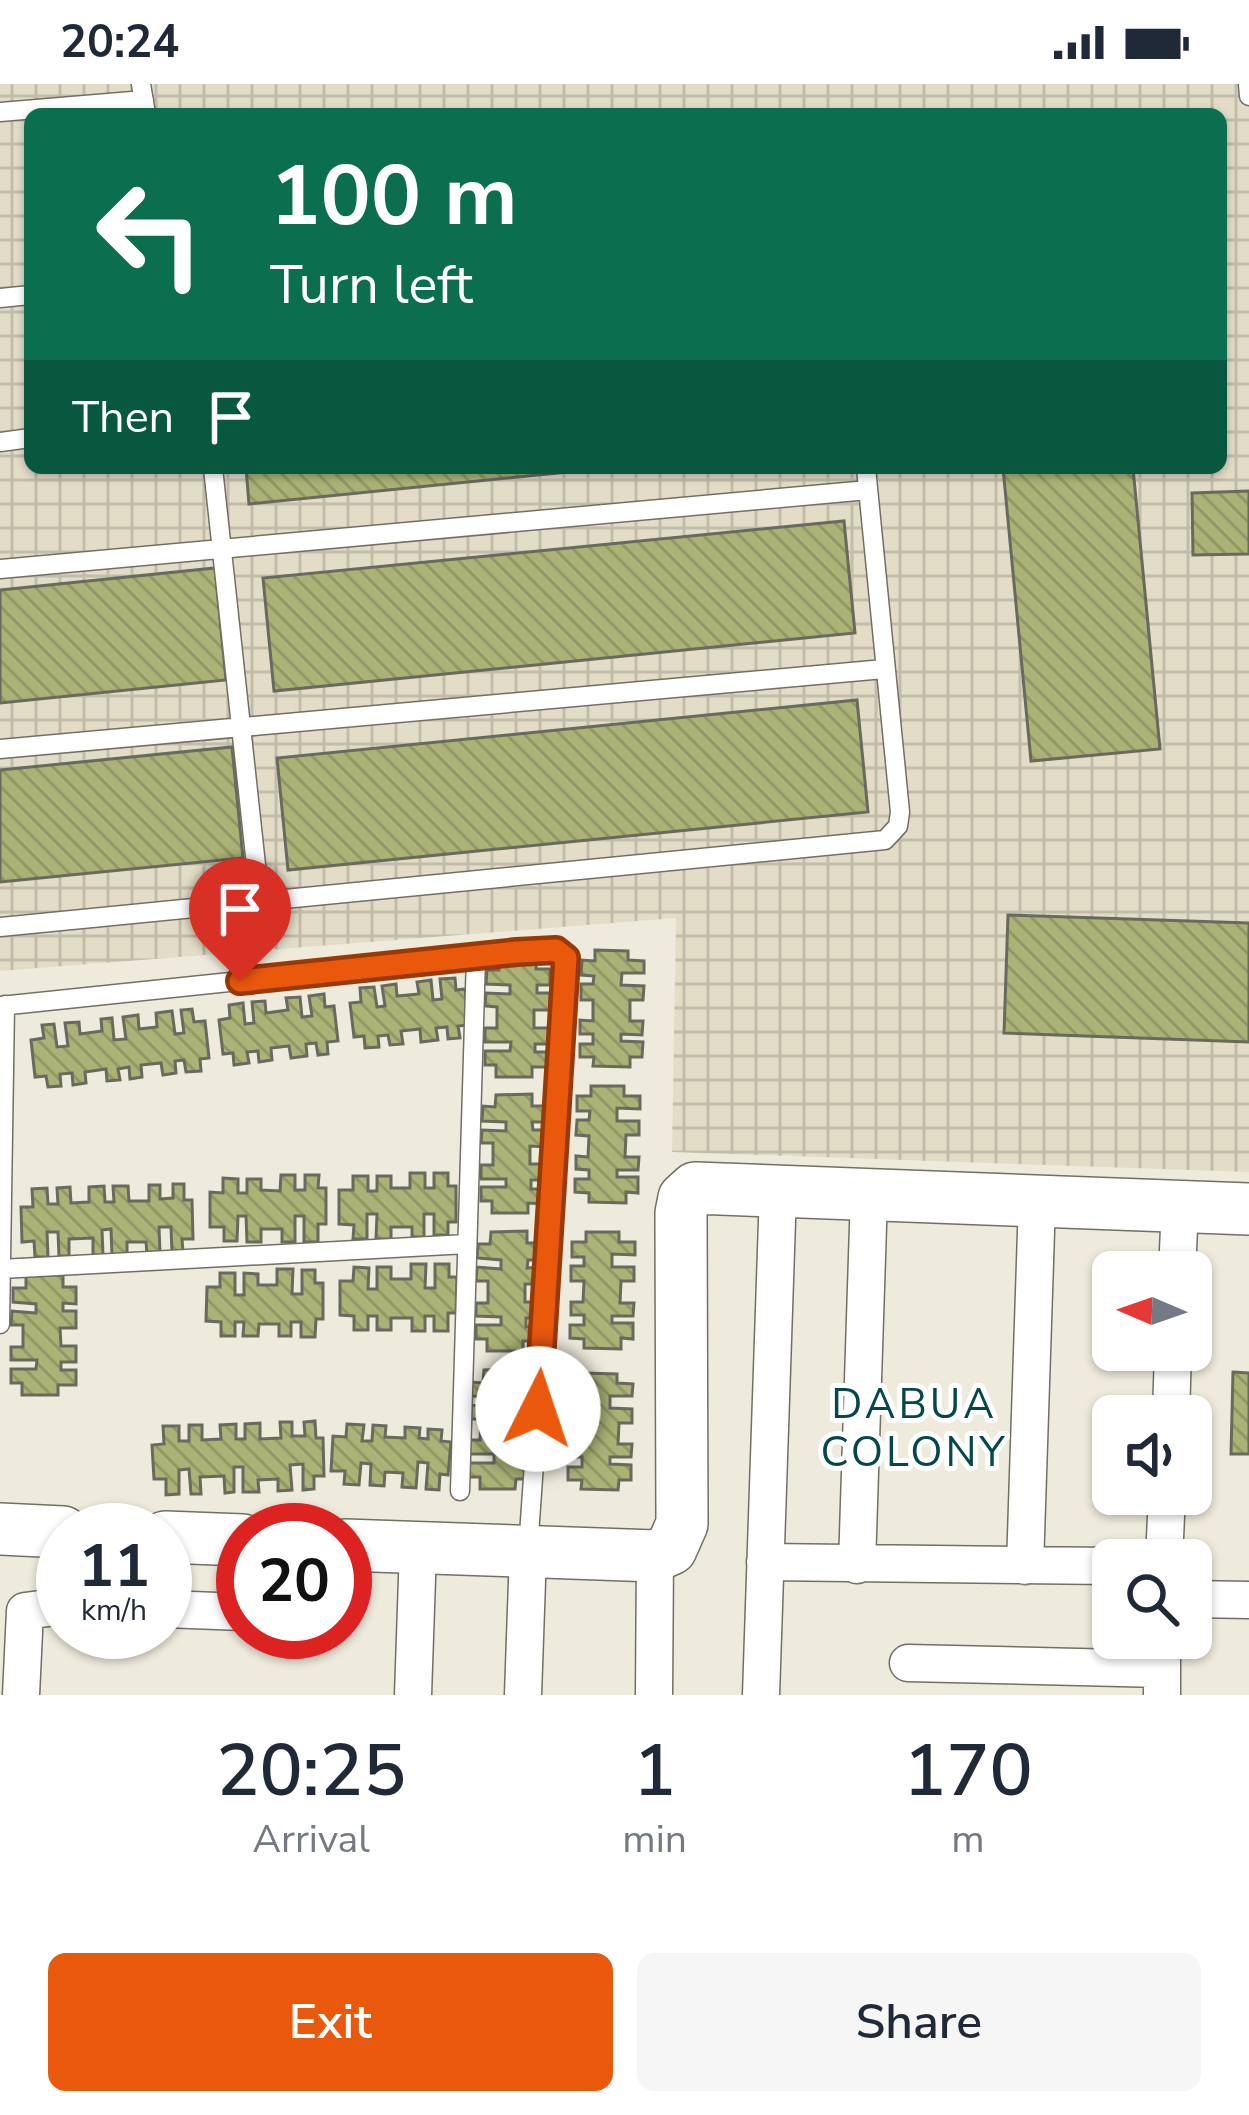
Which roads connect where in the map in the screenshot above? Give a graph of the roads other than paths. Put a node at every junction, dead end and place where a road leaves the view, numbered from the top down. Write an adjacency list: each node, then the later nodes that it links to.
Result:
1 (1248, 84): 2 (lane)
2 (1249, 96)
3 (144, 99): 4 (lane)
4 (56, 108)
5 (214, 474): 8 (lane)
6 (867, 474): 7 (lane)
7 (868, 490): 8 (lane); 10 (lane)
8 (226, 550): 9 (lane); 11 (lane)
9 (0, 569)
10 (884, 669): 11 (lane); 13 (lane)
11 (243, 725): 12 (lane); 13 (lane)
12 (0, 749)
13 (260, 902): 14 (lane)
14 (0, 927)
15 (476, 956): 16 (lane); 22 (lane); 31 (lane)
16 (2, 1006): 24 (lane)
17 (778, 1191): 18 (street); 32 (street); 33 (street)
18 (869, 1195): 19 (street); 34 (street)
19 (1037, 1201): 20 (street); 35 (street)
20 (1180, 1206): 21 (street); 23 (street)
21 (1249, 1209)
22 (467, 1244): 24 (lane); 26 (lane)
23 (1178, 1251)
24 (1, 1269): 25 (lane)
25 (0, 1324)
26 (460, 1491)
27 (0, 1529): 28 (street)
28 (36, 1531)
29 (372, 1546): 30 (street)
30 (418, 1549): 31 (street); 44 (street)
31 (528, 1552): 32 (street); 45 (street)
32 (655, 1556): 46 (street)
33 (765, 1562): 34 (street); 47 (street)
34 (857, 1564): 35 (street)
35 (1025, 1566): 36 (street)
36 (1092, 1566)
37 (1212, 1599): 38 (street)
38 (1249, 1600)
39 (36, 1610): 43 (street)
40 (908, 1663): 41 (street)
41 (1162, 1667)
42 (0, 1693): 43 (street)
43 (21, 1694)
44 (413, 1695)
45 (523, 1695)
46 (654, 1695)
47 (761, 1695)

